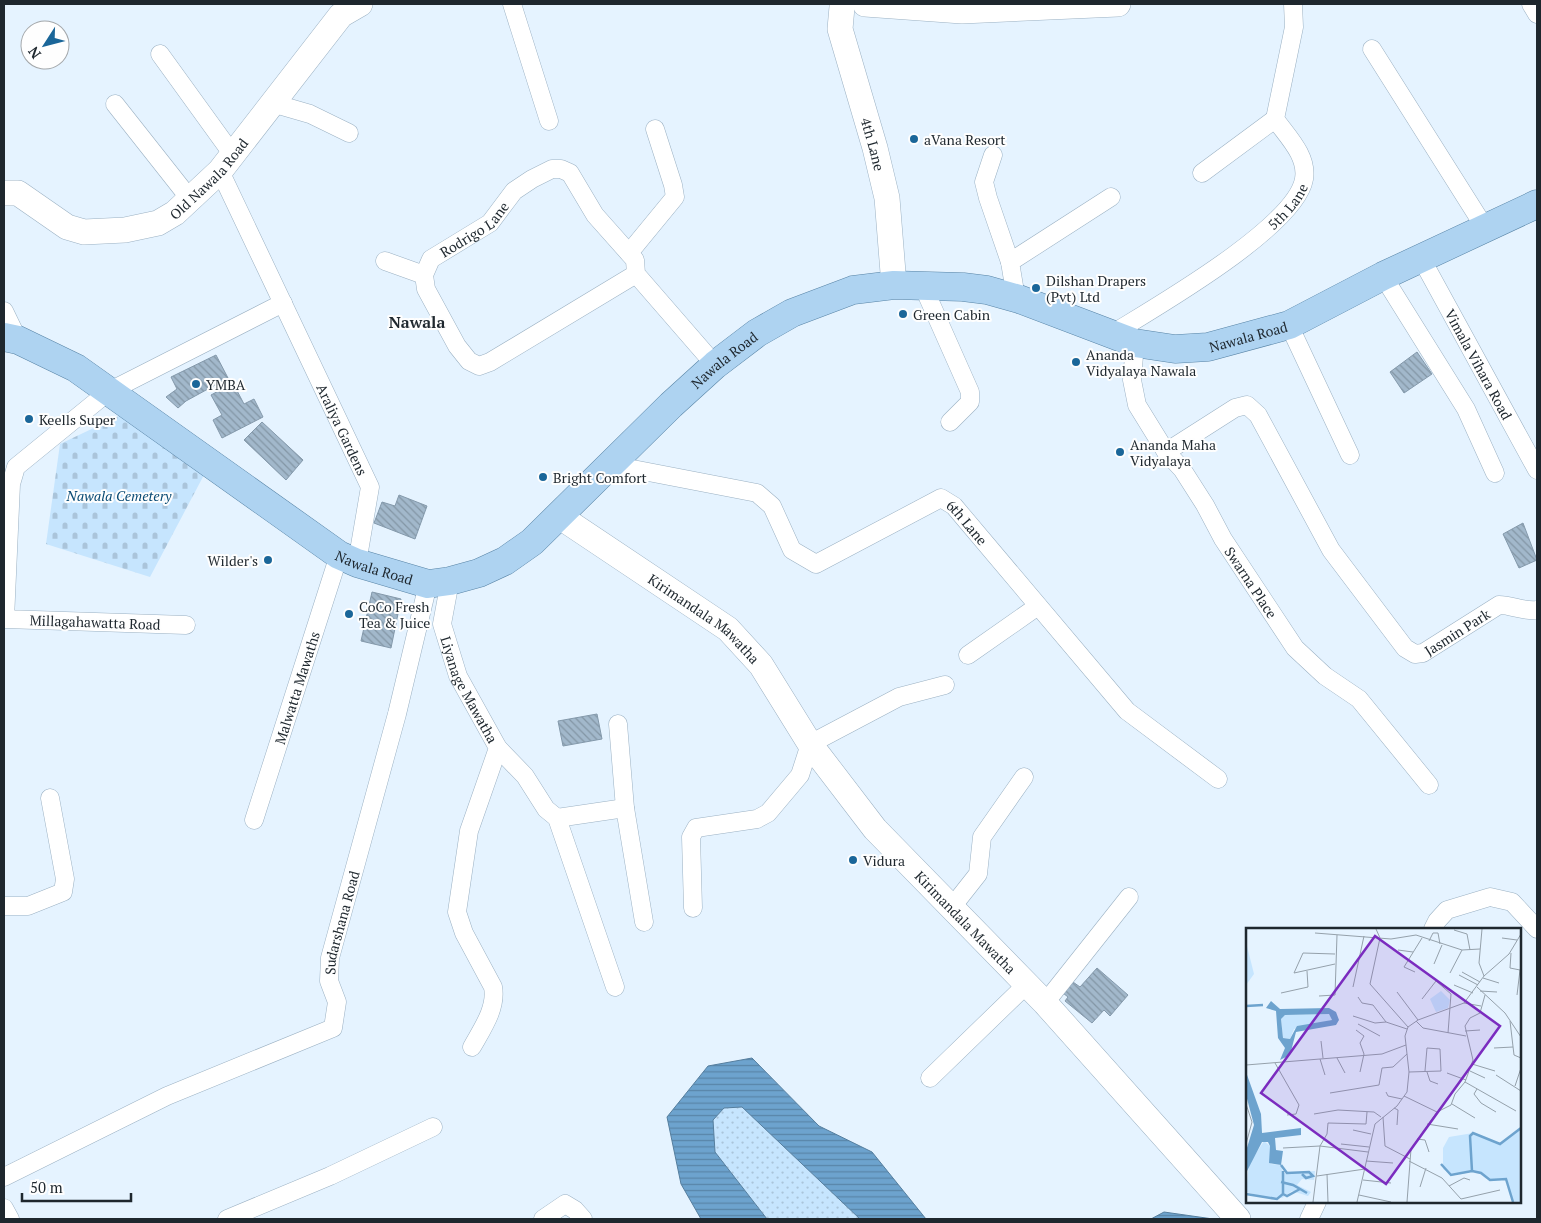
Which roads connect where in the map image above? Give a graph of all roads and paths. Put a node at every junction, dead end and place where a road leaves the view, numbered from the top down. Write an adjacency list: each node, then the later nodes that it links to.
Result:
1 (512, 4): 14 (street)
2 (1110, 4): 7 (main road)
3 (1293, 4): 13 (street)
4 (1532, 4): 8 (street)
5 (851, 5): 7 (main road); 32 (main road, 4th Lane)
6 (345, 7): 12 (main road, Old Nawala Road)
7 (961, 7)
8 (1537, 14)
9 (1372, 49): 24 (street)
10 (160, 54): 18 (street, Araliya Gardens)
11 (115, 104): 22 (street)
12 (272, 104): 16 (street); 18 (main road, Old Nawala Road)
13 (1275, 119): 19 (street); 38 (street, 5th Lane)
14 (549, 121)
15 (655, 129): 25 (street)
16 (349, 133)
17 (993, 155): 28 (street)
18 (226, 163): 22 (main road, Old Nawala Road); 35 (street, Araliya Gardens)
19 (1202, 173)
20 (4, 193): 22 (main road, Old Nawala Road)
21 (1111, 197): 28 (street)
22 (190, 199)
23 (1537, 204): 24 (main road, Nawala Road)
24 (1485, 228): 26 (main road, Nawala Road)
25 (629, 253): 29 (street, Rodrigo Lane); 30 (street, Rodrigo Lane)
26 (1421, 258): 31 (main road, Nawala Road); 46 (street, Vimala Vihara Road)
27 (385, 261): 30 (street)
28 (1010, 262): 34 (street)
29 (636, 274): 30 (street); 40 (street, Rodrigo Lane)
30 (424, 275)
31 (1383, 276): 37 (main road, Nawala Road); 47 (street)
32 (894, 285): 33 (main road, Nawala Road); 40 (main road, Nawala Road)
33 (923, 286): 34 (main road, Nawala Road); 42 (street)
34 (1016, 298): 38 (main road, Nawala Road)
35 (283, 303): 41 (street); 49 (street, Araliya Gardens)
36 (4, 311): 39 (street)
37 (1288, 325): 38 (main road, Nawala Road); 44 (street)
38 (1124, 338): 43 (street, Swarna Place)
39 (11, 339): 41 (main road, Nawala Road)
40 (715, 365): 45 (main road, Nawala Road)
41 (108, 392): 49 (main road, Nawala Road); 53 (street, Millagahawatta Road)
42 (950, 422)
43 (1166, 452): 52 (street, Jasmin Park); 62 (street, Swarna Place)
44 (1350, 456)
45 (612, 465): 48 (main road, Nawala Road); 51 (street, 6th Lane)
46 (1537, 470)
47 (1496, 473)
48 (559, 516): 50 (main road, Nawala Road); 58 (main road, Kirimandala Mawatha)
49 (348, 559): 50 (main road, Nawala Road); 66 (street, Malwatta Mawaths)
50 (439, 583): 59 (street, Liyanage Mawatha); 80 (street, Sudarshana Road)
51 (1038, 606): 55 (street); 61 (street, 6th Lane)
52 (1537, 610)
53 (4, 619): 54 (street, Millagahawatta Road)
54 (186, 625)
55 (968, 655)
56 (945, 685): 58 (street)
57 (618, 724): 64 (street)
58 (810, 744): 69 (main road, Kirimandala Mawatha); 70 (street)
59 (498, 748): 65 (street); 77 (street, Liyanage Mawatha)
60 (1024, 777): 69 (street)
61 (1218, 779)
62 (1430, 785)
63 (50, 798): 68 (street)
64 (625, 808): 65 (street); 71 (street)
65 (557, 818): 75 (street)
66 (254, 820)
67 (1129, 897): 76 (street)
68 (4, 906)
69 (952, 907): 74 (main road, Kirimandala Mawatha)
70 (693, 908)
71 (644, 922)
72 (1434, 928): 73 (street)
73 (1537, 928)
74 (1026, 984): 76 (main road, Kirimandala Mawatha); 78 (street)
75 (615, 988)
76 (1045, 1003): 87 (main road, Kirimandala Mawatha)
77 (472, 1047)
78 (930, 1078)
79 (433, 1127): 84 (street)
80 (4, 1177)
81 (1316, 1203): 88 (street)
82 (4, 1208): 83 (street)
83 (10, 1219)
84 (227, 1219)
85 (543, 1219): 86 (street)
86 (583, 1219)
87 (1238, 1219)
88 (1309, 1219)

